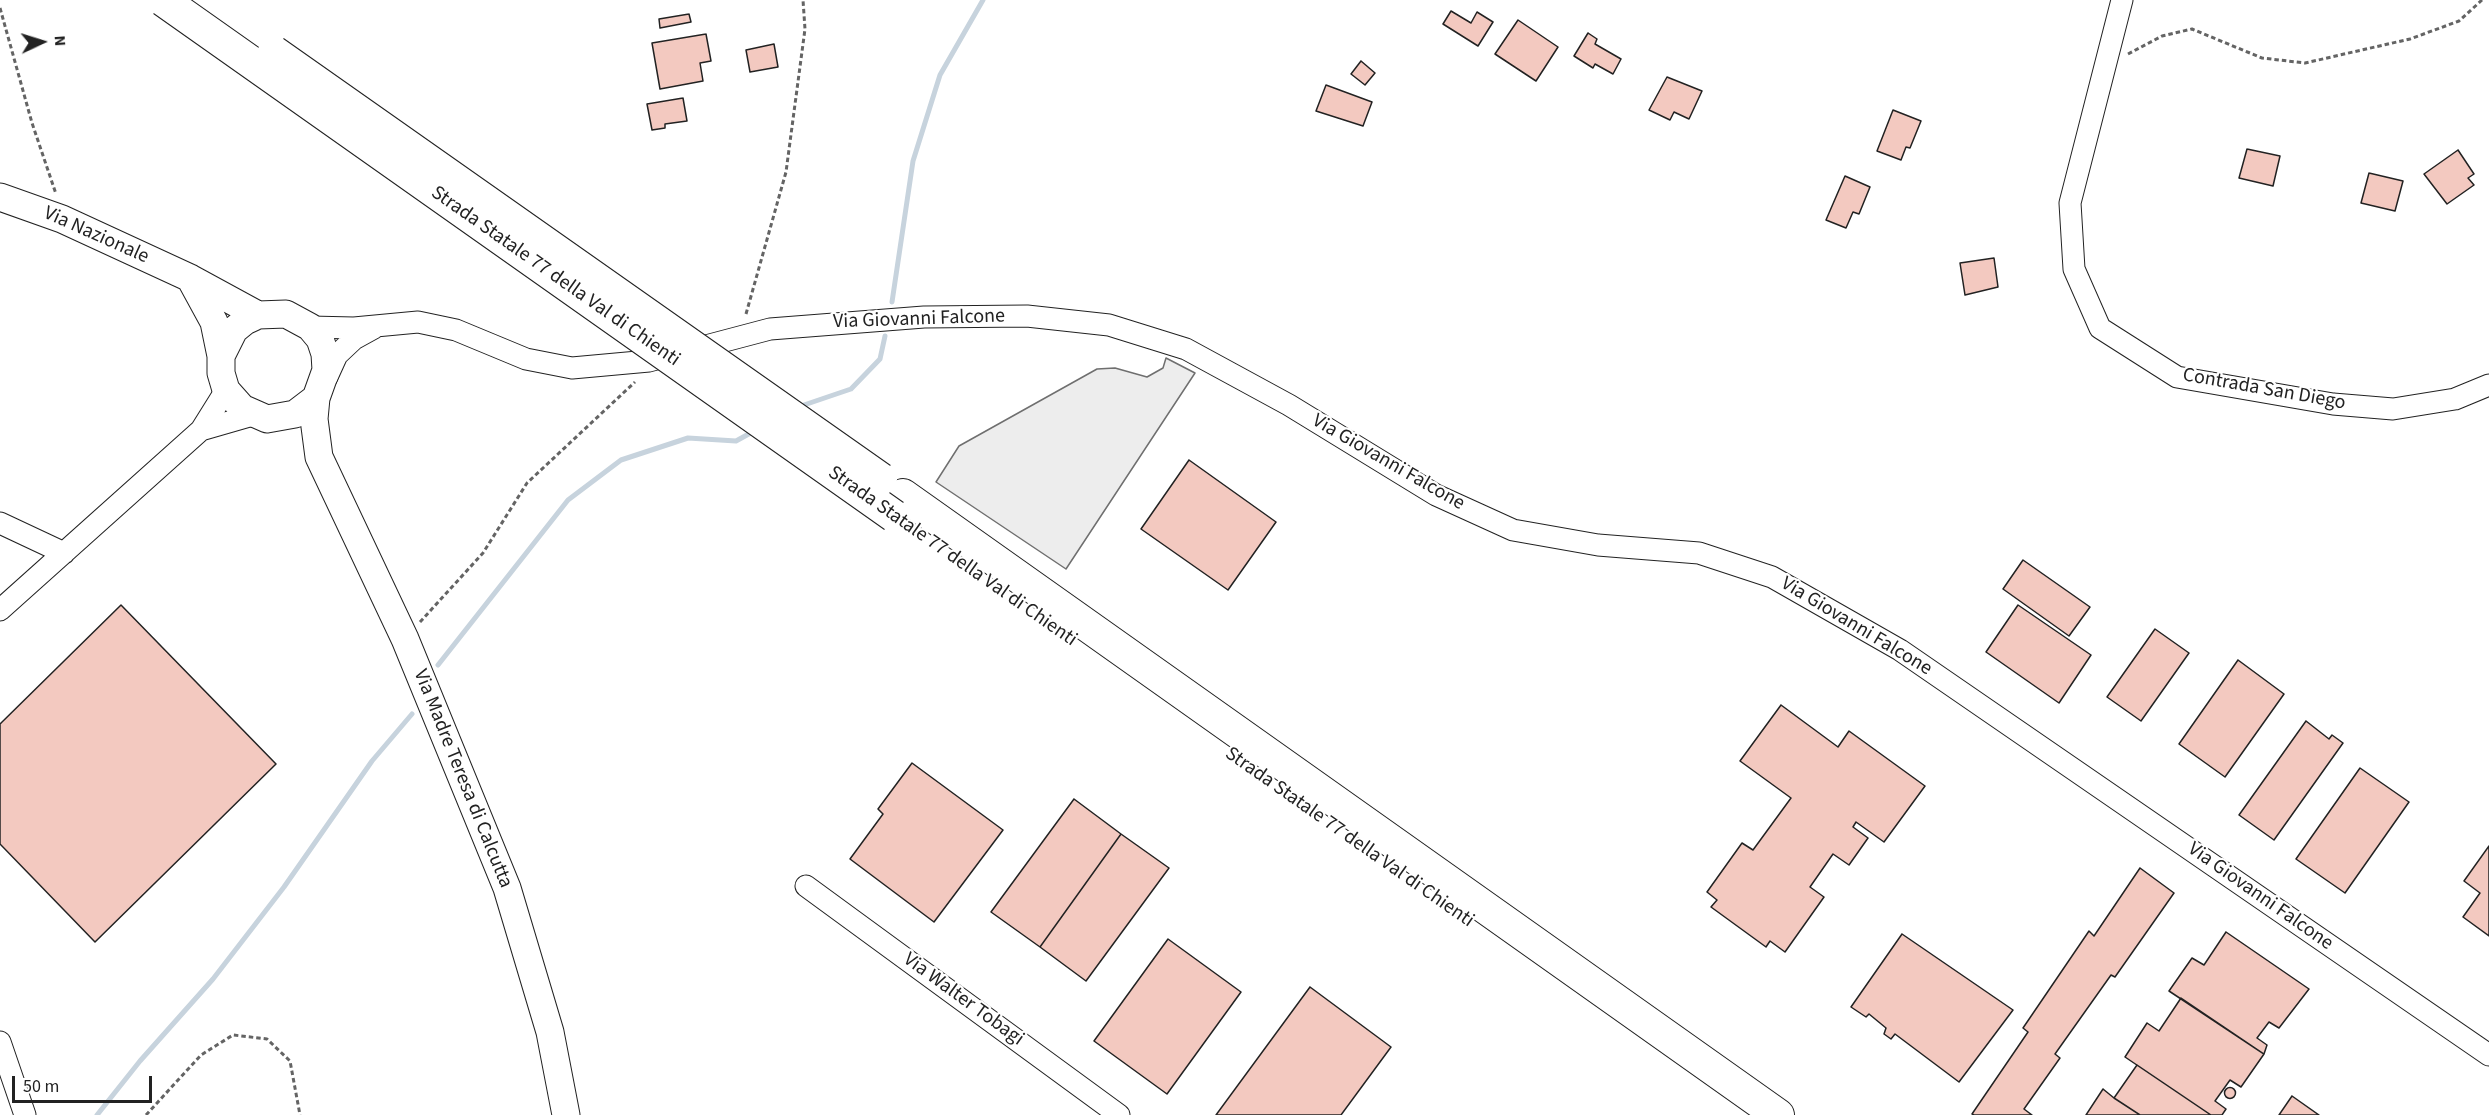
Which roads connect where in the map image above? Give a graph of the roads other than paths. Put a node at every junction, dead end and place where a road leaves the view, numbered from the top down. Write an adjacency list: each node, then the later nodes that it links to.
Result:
1 (163, 0): 17 (highway, Strada Statale 77 della Val di Chienti, bridge)
2 (200, 0): 17 (highway, Strada Statale 77 della Val di Chienti, bridge)
3 (2122, 0): 10 (street, Contrada San Diego)
4 (0, 197): 5 (main road, Via Nazionale)
5 (190, 278): 6 (main road, Via Nazionale); 9 (main road)
6 (258, 315): 8 (main road, Via Nazionale); 9 (main road)
7 (383, 324): 8 (street, Via Giovanni Falcone); 12 (street, Via Giovanni Falcone); 23 (street, Via Giovanni Falcone)
8 (310, 327): 12 (main road)
9 (221, 356): 11 (main road)
10 (2489, 385)
11 (226, 390): 13 (main road); 15 (street)
12 (319, 392): 14 (main road); 16 (main road, Via Madre Teresa di Calcutta)
13 (253, 415): 14 (main road); 15 (street)
14 (282, 418): 16 (main road, Via Madre Teresa di Calcutta)
15 (201, 430): 19 (street)
16 (319, 457): 25 (main road, Via Madre Teresa di Calcutta)
17 (899, 505): 27 (highway, Strada Statale 77 della Val di Chienti); 28 (highway, Strada Statale 77 della Val di Chienti)
18 (0, 523): 19 (street)
19 (64, 553): 20 (street)
20 (0, 610)
21 (806, 886): 26 (street, Via Walter Tobagi)
22 (0, 1042): 24 (street)
23 (2489, 1055)
24 (25, 1115)
25 (566, 1115)
26 (1119, 1115)
27 (1741, 1115)
28 (1778, 1115)

